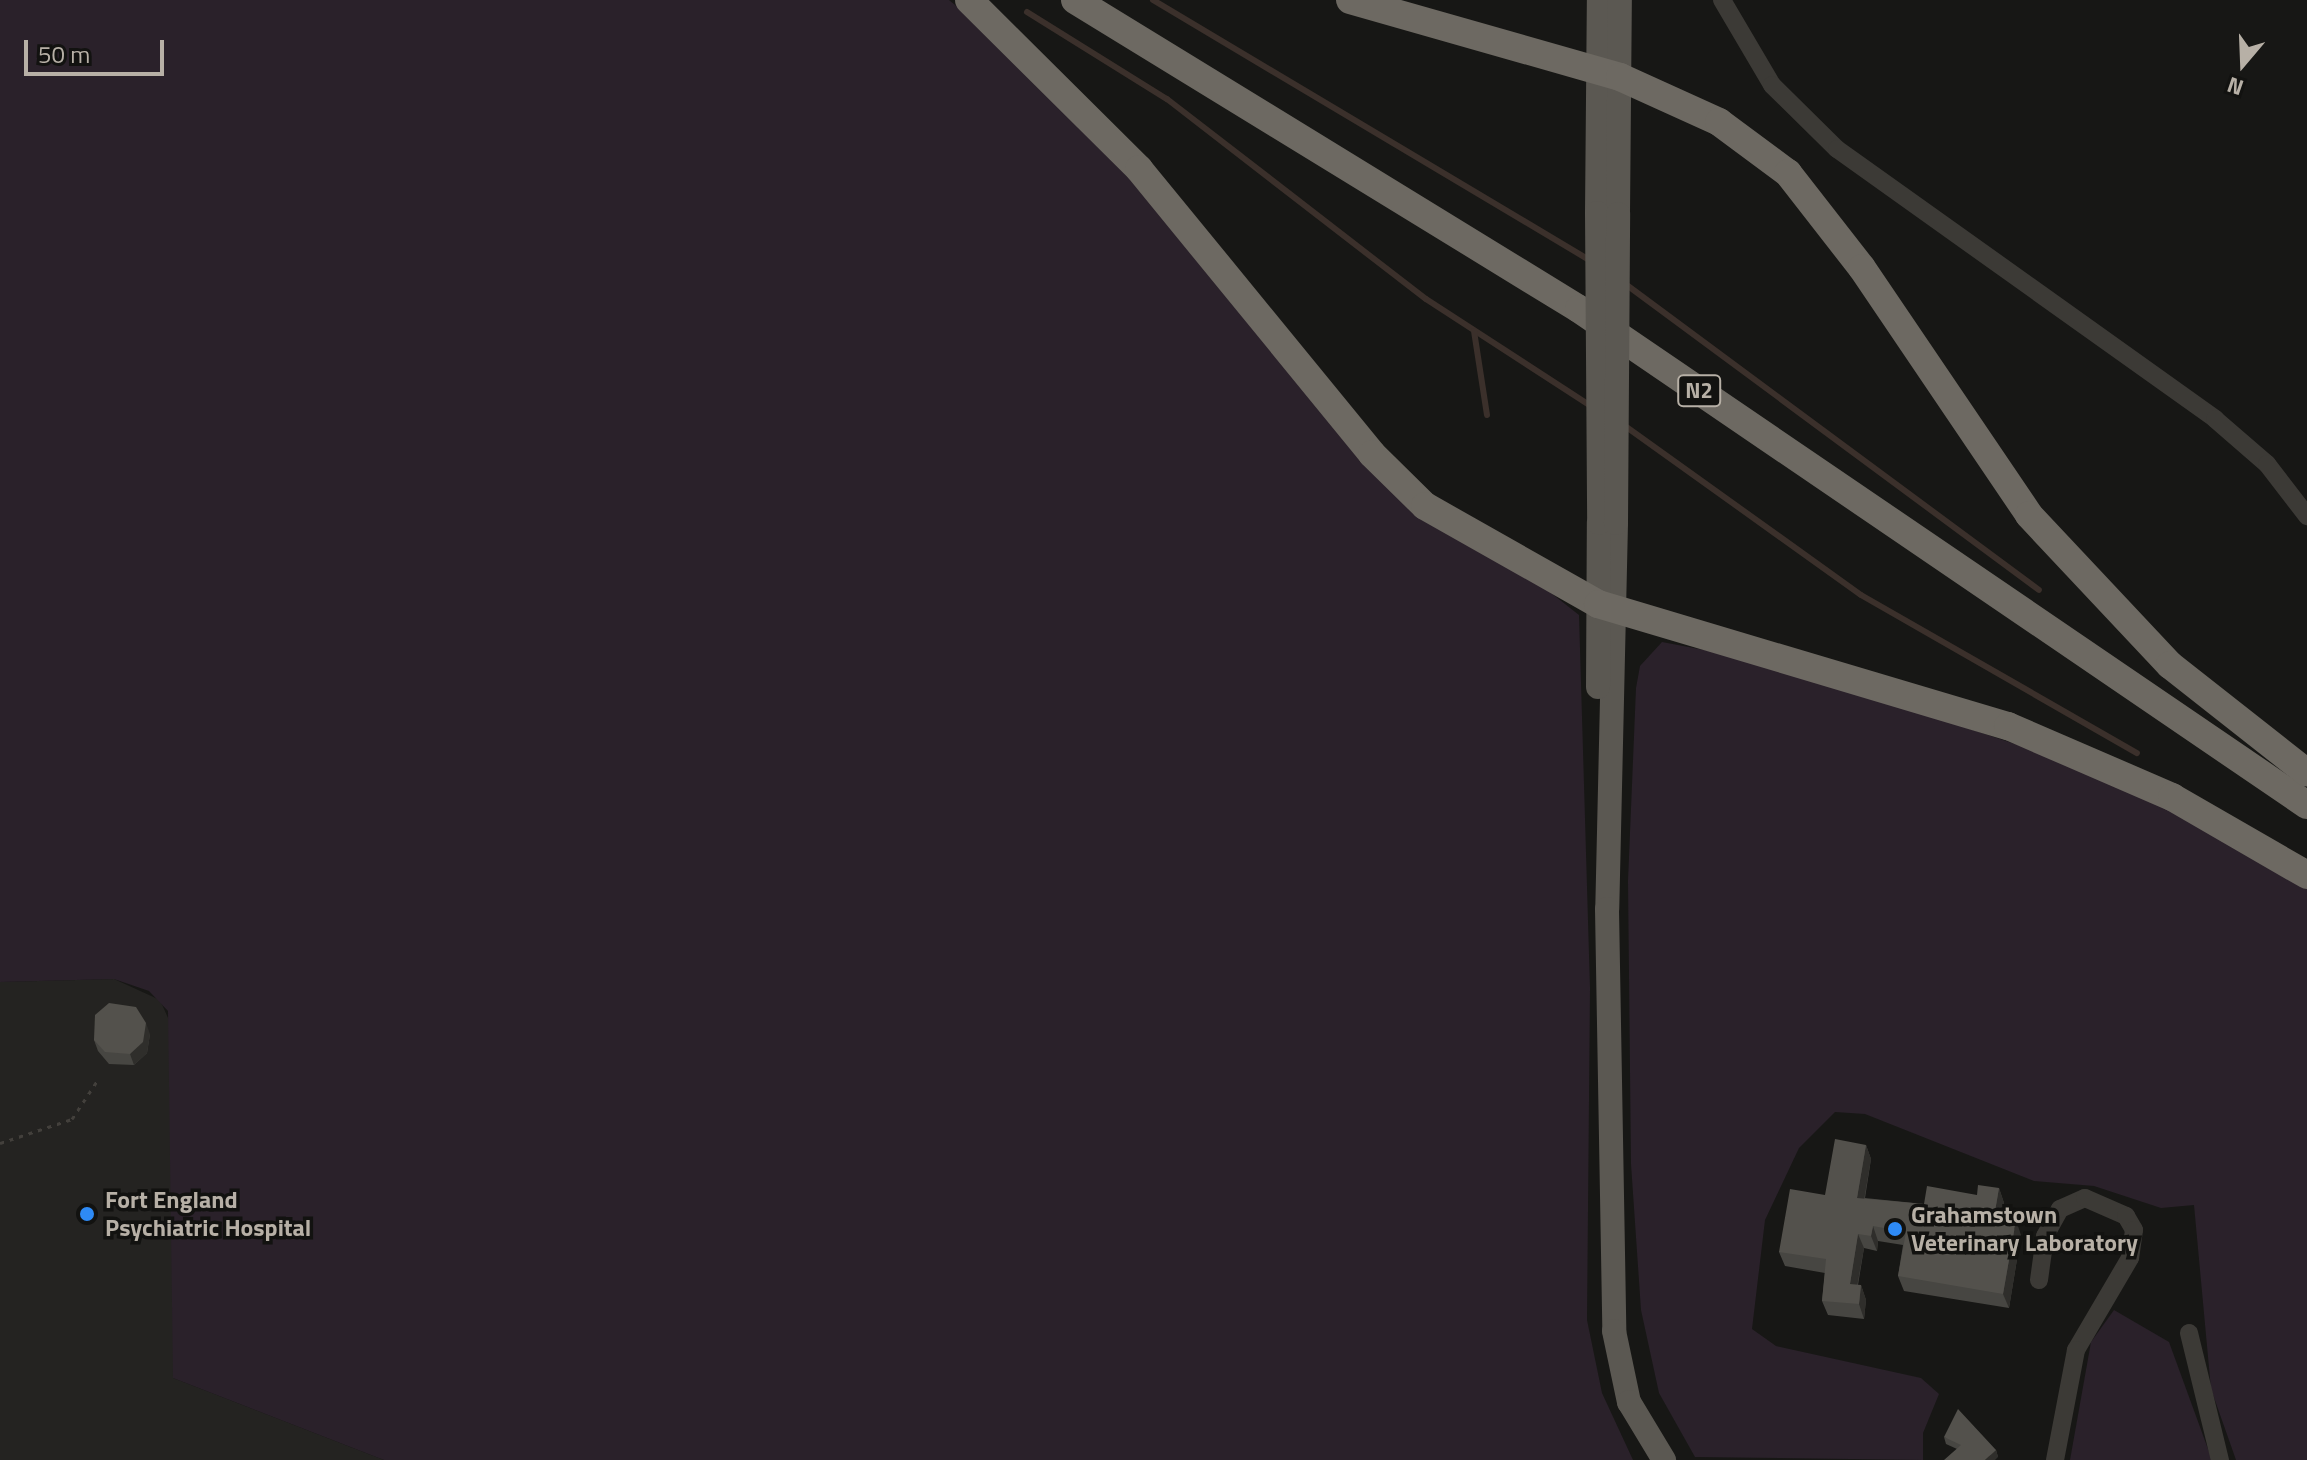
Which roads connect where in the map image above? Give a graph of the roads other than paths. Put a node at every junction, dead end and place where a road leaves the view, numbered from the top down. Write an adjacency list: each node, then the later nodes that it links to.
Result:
1 (969, 0): 9 (highway)
2 (1075, 0): 11 (highway, N2)
3 (1350, 0): 7 (highway)
4 (1599, 0): 7 (main road)
5 (1620, 0): 7 (main road)
6 (1722, 0): 8 (street)
7 (1609, 74): 9 (main road, bridge); 10 (highway)
8 (2307, 516)
9 (1606, 606): 12 (highway); 15 (main road)
10 (2307, 773)
11 (2307, 805)
12 (2307, 875)
13 (2039, 1280): 16 (street)
14 (2189, 1333): 17 (street)
15 (1664, 1460)
16 (2055, 1460)
17 (2220, 1460)

